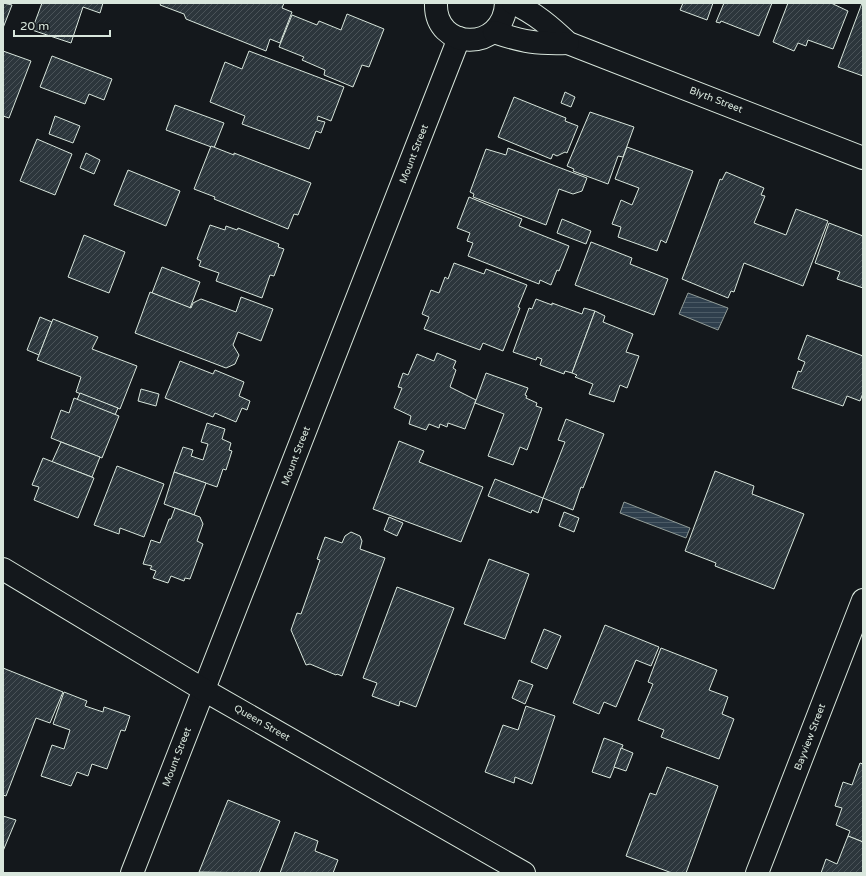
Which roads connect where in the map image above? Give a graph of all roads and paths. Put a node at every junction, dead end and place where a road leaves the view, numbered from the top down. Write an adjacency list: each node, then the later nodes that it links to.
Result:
1 (506, 3): 4 (street)
2 (513, 3): 6 (street, Blyth Street)
3 (432, 4): 5 (street)
4 (494, 32): 5 (street); 6 (street, Blyth Street)
5 (459, 38): 10 (street, Mount Street)
6 (568, 43): 7 (street, Blyth Street)
7 (863, 158)
8 (3, 568): 10 (street, Queen Street)
9 (863, 600): 13 (street, Bayview Street)
10 (204, 690): 11 (street, Mount Street); 12 (street, Queen Street)
11 (132, 873)
12 (524, 873)
13 (757, 873)

